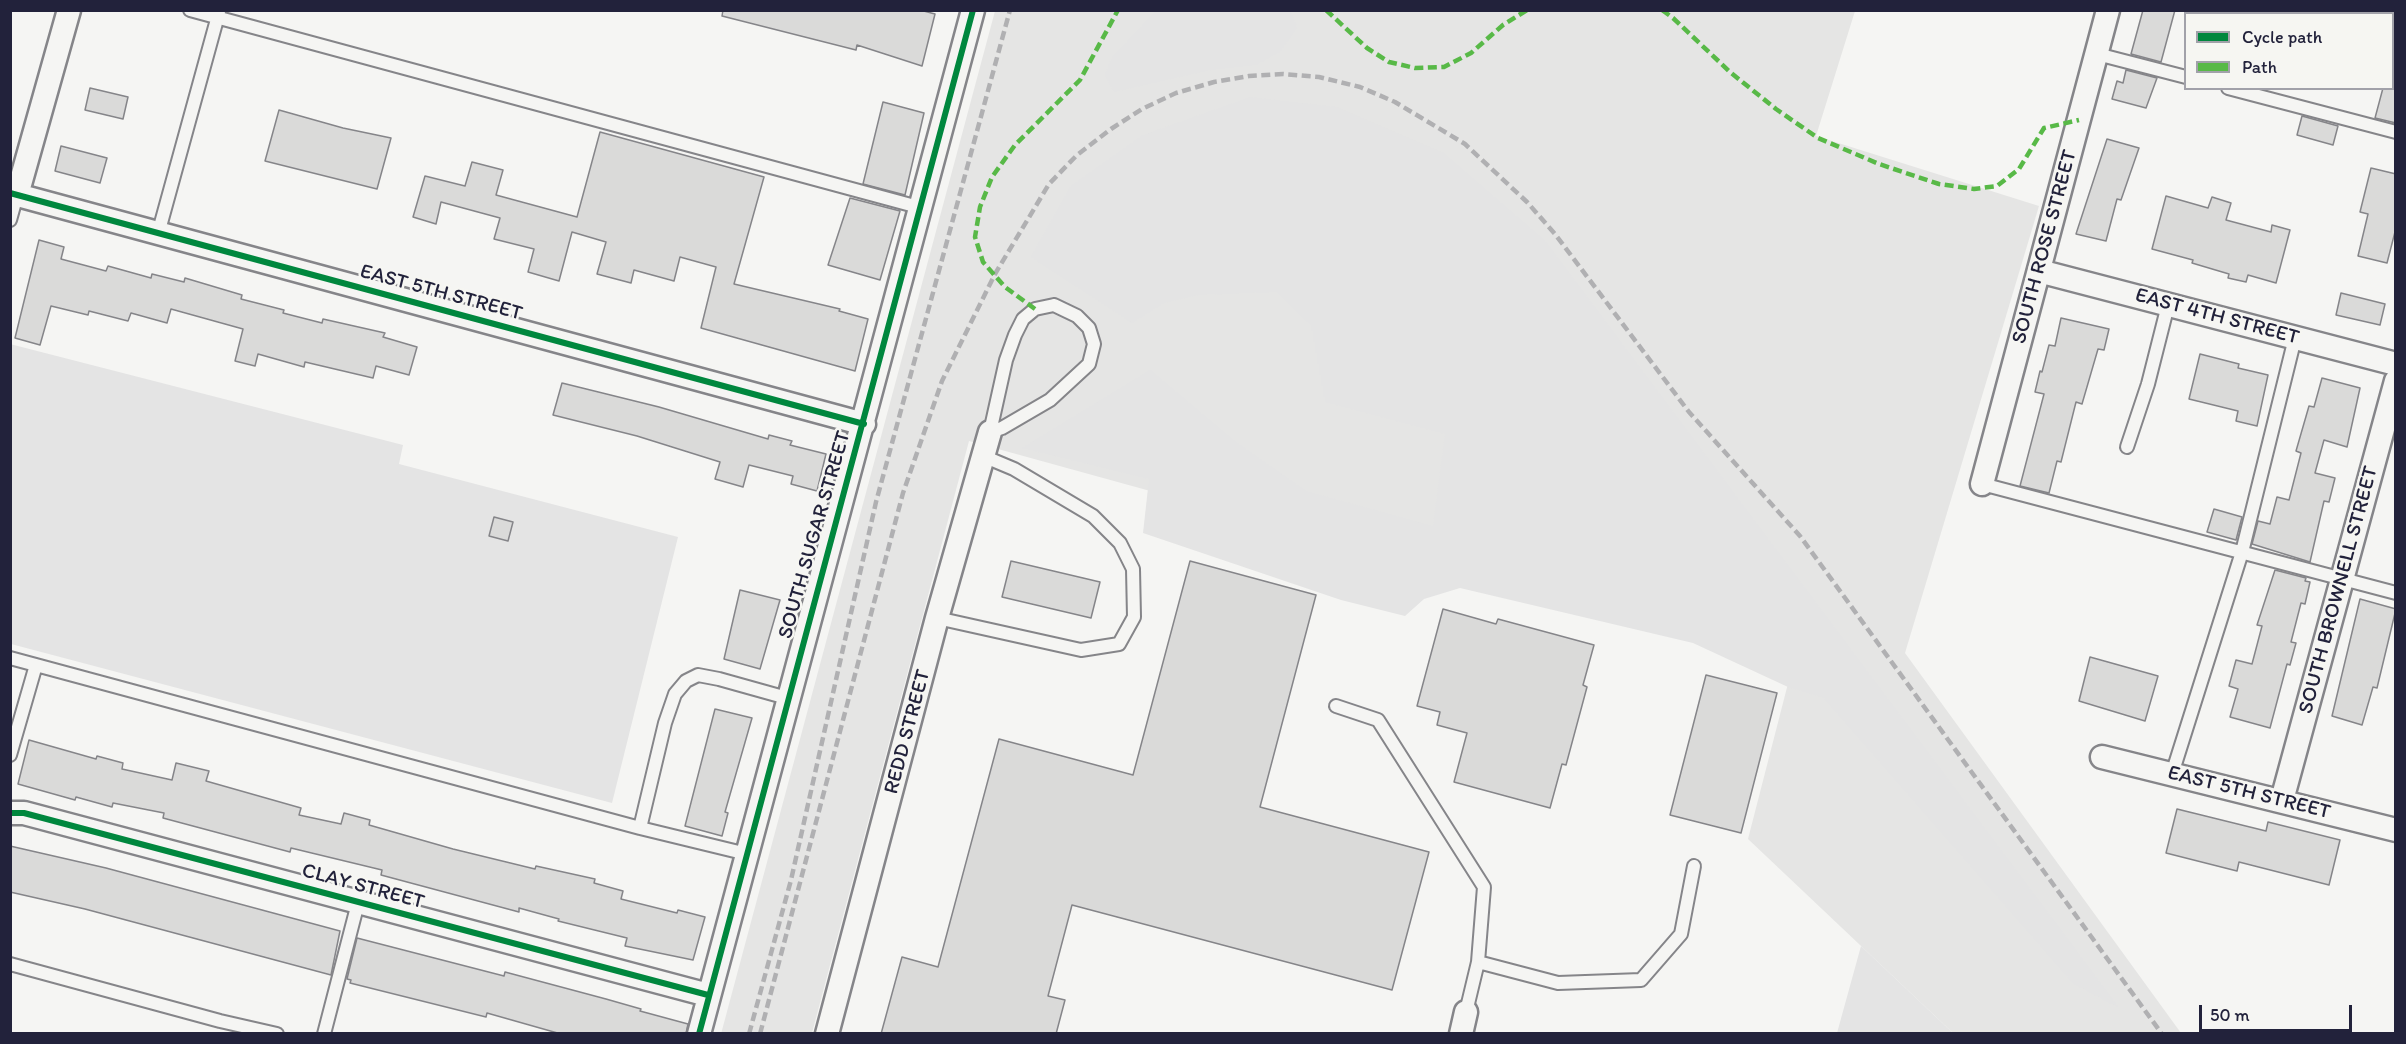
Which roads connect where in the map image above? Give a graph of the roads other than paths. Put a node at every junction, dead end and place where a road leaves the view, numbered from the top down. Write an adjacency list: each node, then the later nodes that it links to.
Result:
1 (69, 10): 10 (street)
2 (190, 10): 5 (lane)
3 (973, 10): 11 (street, SOUTH SUGAR STREET)
4 (2108, 10): 6 (street, SOUTH ROSE STREET)
5 (218, 14): 11 (lane); 13 (lane)
6 (2097, 54): 7 (lane); 14 (street, SOUTH ROSE STREET)
7 (2184, 76)
8 (2236, 90): 9 (lane)
9 (2396, 132)
10 (14, 194): 12 (lane); 13 (street, EAST 5TH STREET)
11 (922, 208): 19 (street, SOUTH SUGAR STREET)
12 (10, 219)
13 (158, 234): 19 (street, EAST 5TH STREET)
14 (2039, 271): 15 (street, EAST 4TH STREET); 23 (street, SOUTH ROSE STREET)
15 (2168, 305): 16 (street, EAST 4TH STREET); 21 (lane)
16 (2295, 338): 17 (street, EAST 4TH STREET); 24 (lane)
17 (2396, 364)
18 (2396, 381): 25 (street, SOUTH BROWNELL STREET)
19 (864, 424): 30 (street, SOUTH SUGAR STREET)
20 (990, 432): 20 (lane); 22 (street, REDD STREET)
21 (2127, 447)
22 (982, 456): 27 (street, REDD STREET); 27 (lane)
23 (1982, 484): 24 (lane)
24 (2241, 552): 25 (lane); 34 (lane)
25 (2342, 579): 26 (lane); 35 (street, SOUTH BROWNELL STREET)
26 (2396, 593)
27 (937, 618): 49 (street, REDD STREET)
28 (10, 658): 29 (lane)
29 (36, 665): 32 (lane); 37 (lane)
30 (787, 698): 37 (lane); 39 (street, SOUTH SUGAR STREET)
31 (1336, 705): 42 (lane)
32 (10, 755)
33 (2102, 757): 34 (street, EAST 5TH STREET)
34 (2172, 774): 35 (street, EAST 5TH STREET)
35 (2282, 800): 38 (street, EAST 5TH STREET)
36 (10, 813): 41 (street, CLAY STREET)
37 (640, 828): 39 (lane)
38 (2396, 830)
39 (747, 854): 44 (street, SOUTH SUGAR STREET)
40 (1694, 866): 42 (lane)
41 (358, 903): 44 (street, CLAY STREET); 47 (lane)
42 (1478, 962): 45 (lane)
43 (10, 964): 46 (lane)
44 (708, 995): 48 (street, SOUTH SUGAR STREET)
45 (1466, 1012): 50 (street)
46 (277, 1034)
47 (324, 1034)
48 (699, 1034)
49 (827, 1034)
50 (1461, 1034)

